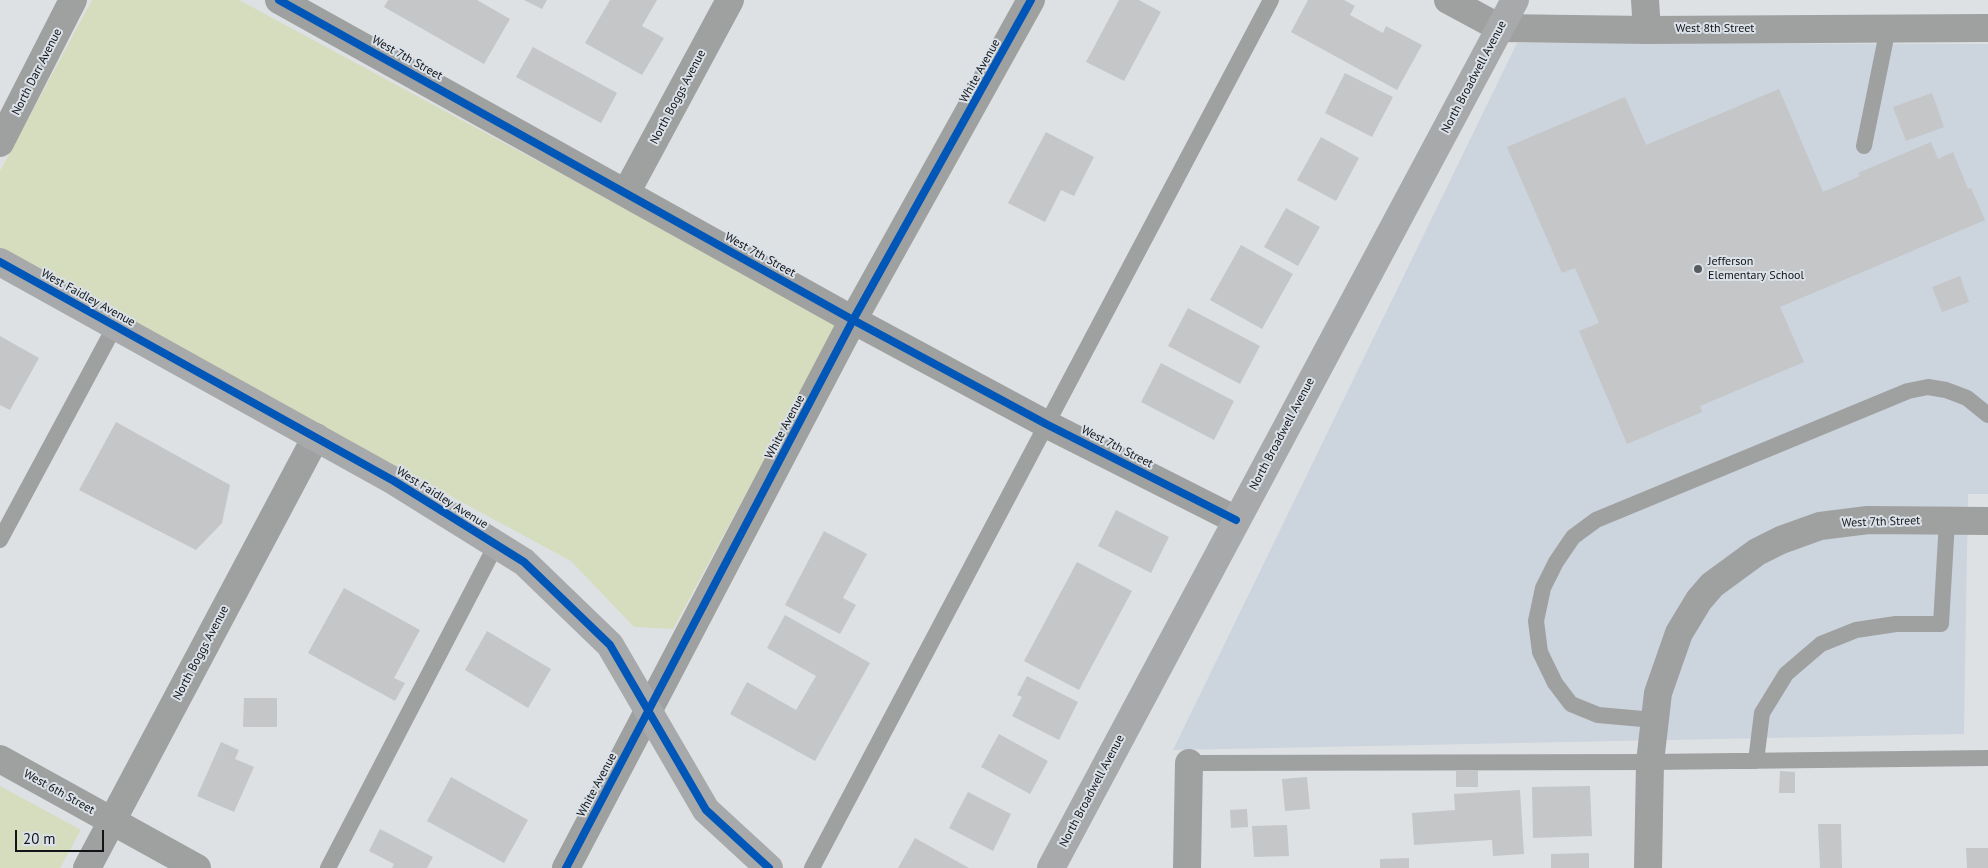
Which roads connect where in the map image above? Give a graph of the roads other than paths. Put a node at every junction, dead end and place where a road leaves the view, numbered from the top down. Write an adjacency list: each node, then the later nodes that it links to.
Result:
1 (73, 0): 13 (street, North Darr Avenue)
2 (279, 0): 15 (street, West 7th Street)
3 (730, 0): 15 (street, North Boggs Avenue)
4 (1031, 0): 17 (street, White Avenue)
5 (1271, 0): 20 (lane)
6 (1448, 0): 9 (street, West 8th Street)
7 (1515, 0): 9 (street, North Broadwell Avenue)
8 (1645, 0): 12 (street)
9 (1500, 28): 12 (street, West 8th Street); 22 (street, North Broadwell Avenue)
10 (1888, 28): 11 (street, West 8th Street); 12 (street, West 8th Street); 14 (lane)
11 (1988, 28)
12 (1647, 30)
13 (0, 143)
14 (1864, 146)
15 (626, 193): 17 (street, West 7th Street)
16 (0, 262): 18 (street, West Faidley Avenue)
17 (853, 320): 20 (street, West 7th Street); 27 (street, White Avenue)
18 (116, 326): 21 (street, West Faidley Avenue); 25 (lane)
19 (1988, 415): 28 (lane)
20 (1046, 424): 22 (street, West 7th Street); 40 (lane)
21 (316, 437): 26 (street, West Faidley Avenue); 34 (street, North Boggs Avenue)
22 (1236, 520): 41 (street, North Broadwell Avenue)
23 (1946, 521): 24 (street, West 7th Street); 28 (street, West 7th Street); 31 (lane)
24 (1988, 521)
25 (0, 540)
26 (496, 545): 27 (street, West Faidley Avenue); 37 (lane)
27 (649, 712): 38 (street, White Avenue); 39 (street, West Faidley Avenue)
28 (1654, 720): 32 (street, West 7th Street)
29 (1988, 758): 31 (lane)
30 (0, 759): 34 (street, West 6th Street)
31 (1756, 760): 32 (lane)
32 (1650, 762): 33 (lane); 43 (street, West 7th Street)
33 (1189, 763): 42 (street)
34 (112, 821): 35 (street, North Boggs Avenue); 36 (street, West 6th Street)
35 (87, 868)
36 (197, 868)
37 (328, 868)
38 (566, 868)
39 (769, 868)
40 (812, 868)
41 (1051, 868)
42 (1187, 868)
43 (1648, 868)

